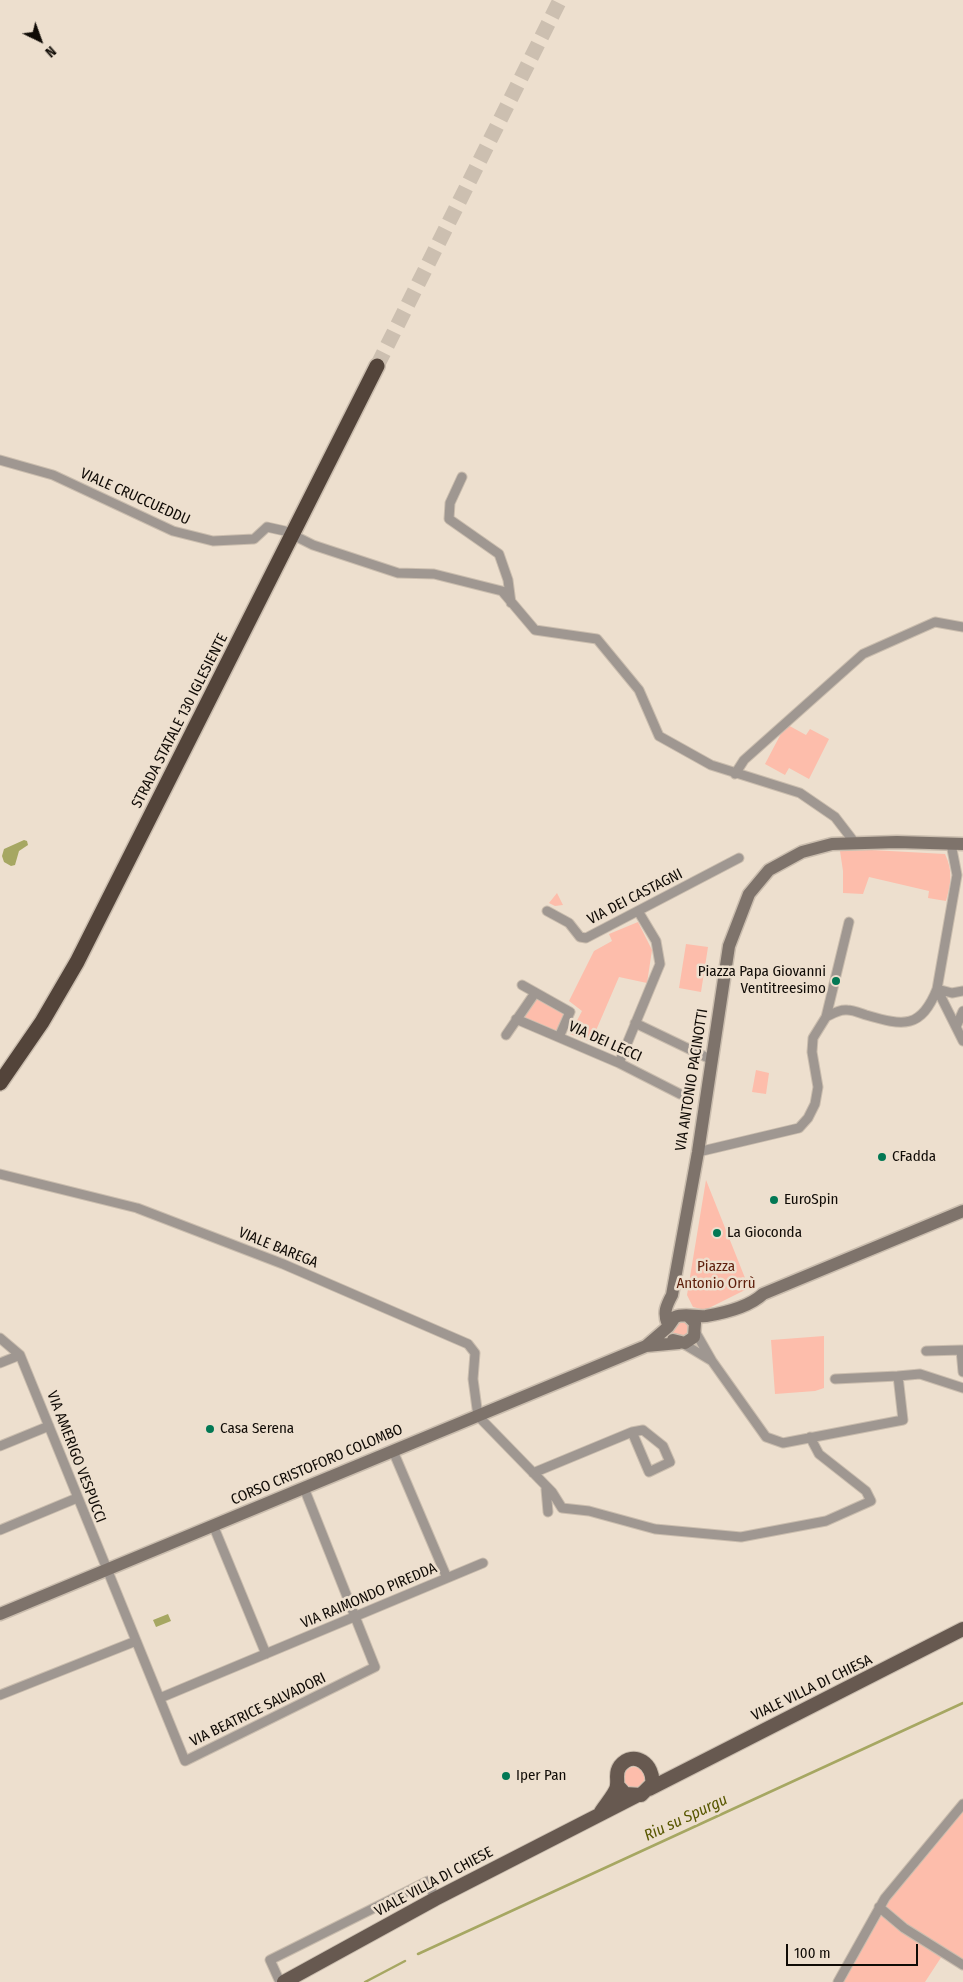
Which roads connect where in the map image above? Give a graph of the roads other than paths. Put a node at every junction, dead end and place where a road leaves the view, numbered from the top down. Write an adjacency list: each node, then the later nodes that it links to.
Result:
1 (376, 366): 31 (highway, STRADA STATALE 130 IGLESIENTE)
2 (0, 460): 4 (street, VIALE CRUCCUEDDU)
3 (462, 477): 6 (street)
4 (285, 531)
5 (297, 537): 6 (street)
6 (512, 603): 8 (street)
7 (963, 626): 8 (street)
8 (735, 774): 9 (street)
9 (855, 843): 10 (street, VIA ANTONIO PACINOTTI); 29 (street, VIA ANTONIO PACINOTTI)
10 (957, 844): 13 (street)
11 (739, 858): 14 (street, VIA DEI CASTAGNI)
12 (963, 866): 13 (street)
13 (957, 875): 18 (street)
14 (638, 910): 15 (street, VIA DEI CASTAGNI); 24 (street)
15 (547, 911)
16 (849, 922): 22 (street)
17 (522, 984): 20 (street)
18 (937, 989): 19 (street); 22 (street); 25 (street)
19 (963, 991)
20 (535, 993): 23 (street); 27 (street)
21 (963, 1011): 25 (street)
22 (826, 1017): 33 (street)
23 (516, 1019): 26 (street); 27 (street, VIA DEI LECCI)
24 (635, 1023): 29 (street); 30 (street)
25 (956, 1027): 28 (street)
26 (506, 1035)
27 (559, 1037): 30 (street, VIA DEI LECCI)
28 (963, 1041)
29 (712, 1060): 33 (street, VIA ANTONIO PACINOTTI)
30 (619, 1063): 32 (street, VIA DEI LECCI)
31 (0, 1084)
32 (680, 1094)
33 (698, 1152): 37 (street, VIA ANTONIO PACINOTTI)
34 (0, 1174): 55 (street, VIALE BAREGA)
35 (963, 1211): 38 (street)
36 (963, 1217): 38 (street)
37 (672, 1294): 40 (street); 41 (street, VIA ANTONIO PACINOTTI)
38 (756, 1300): 39 (street)
39 (734, 1309): 40 (street); 42 (street)
40 (686, 1315): 41 (street, CORSO CRISTOFORO COLOMBO); 42 (street)
41 (668, 1326): 44 (street); 45 (street, CORSO CRISTOFORO COLOMBO)
42 (696, 1333): 44 (street); 49 (street)
43 (0, 1338): 48 (street)
44 (681, 1343): 45 (street, CORSO CRISTOFORO COLOMBO); 49 (street)
45 (646, 1346): 55 (street, CORSO CRISTOFORO COLOMBO)
46 (962, 1350): 47 (street); 51 (street)
47 (926, 1351)
48 (20, 1355): 50 (street); 56 (street, VIA AMERIGO VESPUCCI)
49 (712, 1361): 58 (street)
50 (0, 1363)
51 (963, 1372)
52 (898, 1376): 53 (street); 54 (street); 58 (street)
53 (835, 1379)
54 (963, 1388)
55 (478, 1416): 60 (street, CORSO CRISTOFORO COLOMBO); 61 (street)
56 (49, 1426): 59 (street); 64 (street, VIA AMERIGO VESPUCCI)
57 (632, 1432): 57 (street); 61 (street)
58 (810, 1437): 63 (street)
59 (0, 1446)
60 (393, 1451): 62 (street, CORSO CRISTOFORO COLOMBO); 70 (street)
61 (533, 1473): 63 (street)
62 (304, 1488): 66 (street, CORSO CRISTOFORO COLOMBO); 72 (street)
63 (546, 1489): 65 (street)
64 (77, 1498): 67 (street); 69 (street, VIA AMERIGO VESPUCCI)
65 (548, 1512)
66 (213, 1526): 69 (street, CORSO CRISTOFORO COLOMBO); 75 (street)
67 (0, 1530)
68 (483, 1562): 70 (street, VIA RAIMONDO PIREDDA)
69 (106, 1570): 71 (street, CORSO CRISTOFORO COLOMBO); 74 (street, VIA AMERIGO VESPUCCI)
70 (447, 1578): 72 (street, VIA RAIMONDO PIREDDA)
71 (0, 1614)
72 (354, 1617): 75 (street, VIA RAIMONDO PIREDDA); 77 (street, VIA BEATRICE SALVADORI)
73 (963, 1629): 79 (main road, VIALE VILLA DI CHIESA)
74 (136, 1641): 76 (street); 77 (street, VIA BEATRICE SALVADORI)
75 (266, 1654): 77 (street, VIA RAIMONDO PIREDDA)
76 (0, 1696)
77 (160, 1698)
78 (652, 1772): 79 (main road); 80 (main road); 81 (main road)
79 (674, 1775): 81 (main road, VIALE VILLA DI CHIESA)
80 (618, 1785): 81 (main road); 83 (main road)
81 (643, 1792): 83 (main road, VIALE VILLA DI CHIESA)
82 (963, 1804): 85 (street)
83 (601, 1812): 84 (main road, VIALE VILLA DI CHIESE)
84 (435, 1899): 87 (street); 88 (main road, VIALE VILLA DI CHIESE)
85 (879, 1907): 86 (street); 89 (street)
86 (963, 1965)
87 (280, 1982)
88 (284, 1982)
89 (838, 1982)

